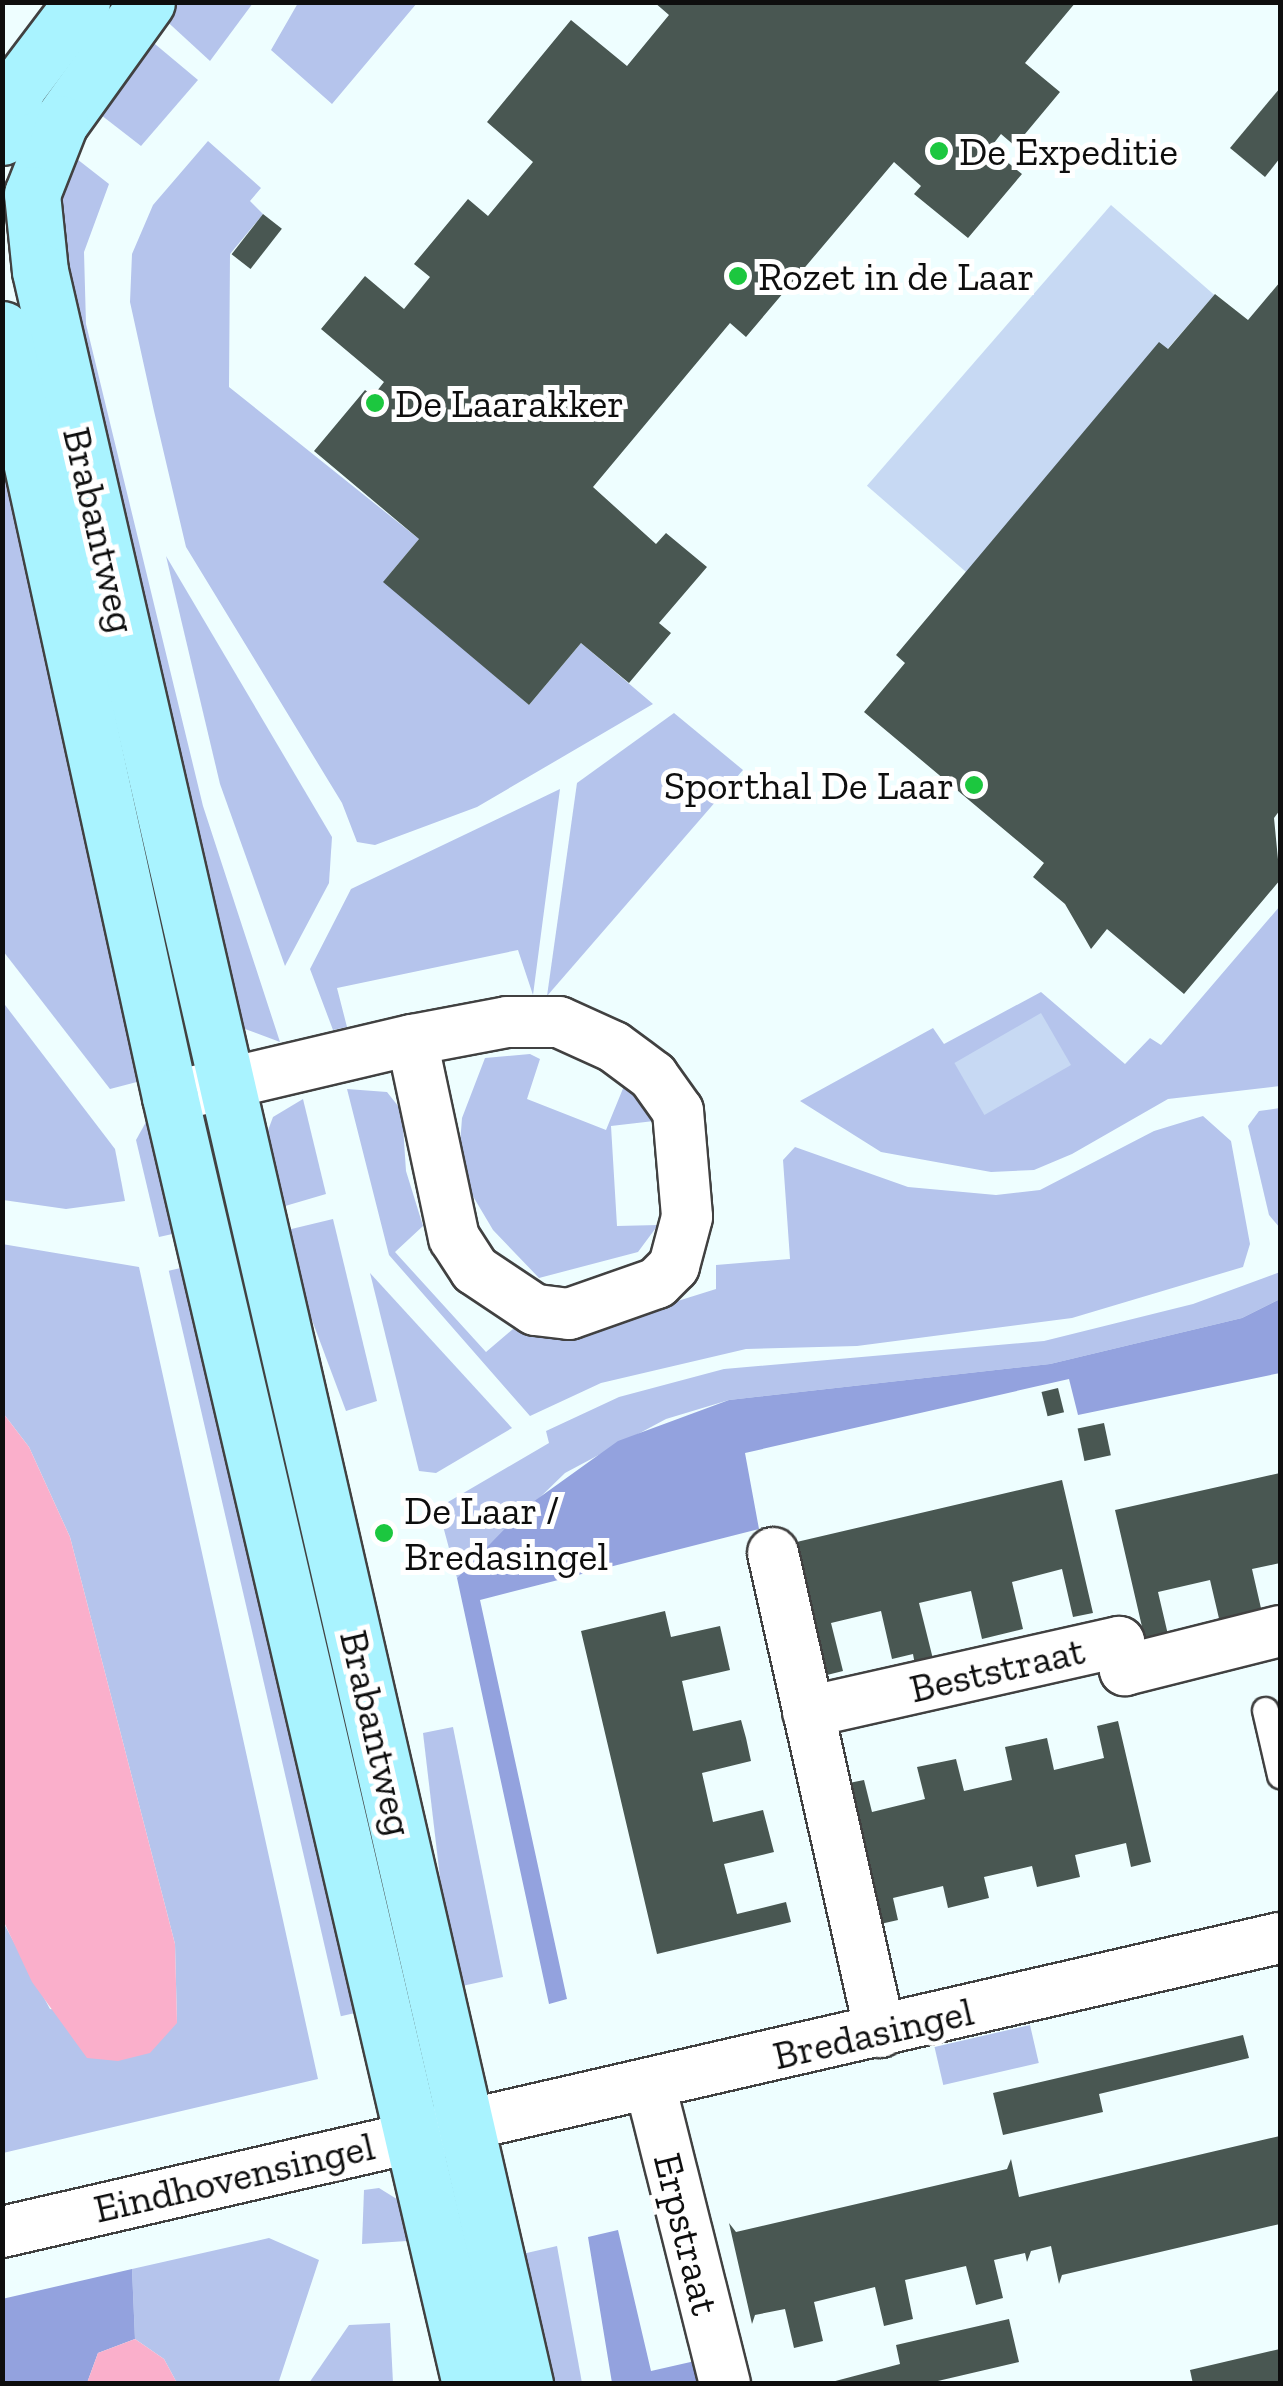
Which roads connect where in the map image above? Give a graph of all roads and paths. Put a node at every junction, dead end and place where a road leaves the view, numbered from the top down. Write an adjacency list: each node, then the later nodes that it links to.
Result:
1 (82, 2): 3 (street)
2 (147, 2): 4 (street, Brabantweg)
3 (8, 100): 4 (street)
4 (60, 123): 7 (street, Brabantweg)
5 (2, 329): 8 (street, Brabantweg)
6 (412, 1040): 6 (street); 7 (street)
7 (228, 1084): 8 (street); 17 (street, Brabantweg)
8 (170, 1098): 18 (street, Brabantweg)
9 (772, 1553): 12 (street)
10 (1280, 1631): 12 (street, Beststraat)
11 (1265, 1710): 13 (lane)
12 (808, 1712): 15 (street)
13 (1280, 1776)
14 (1280, 1938): 15 (street, Bredasingel)
15 (880, 2032): 16 (street, Bredasingel)
16 (650, 2085): 17 (street, Bredasingel); 22 (street, Erpstraat)
17 (466, 2124): 18 (street, Eindhovensingel); 21 (street, Brabantweg)
18 (413, 2135): 19 (street, Eindhovensingel); 20 (street, Brabantweg)
19 (2, 2232)
20 (470, 2384)
21 (525, 2384)
22 (725, 2384)

